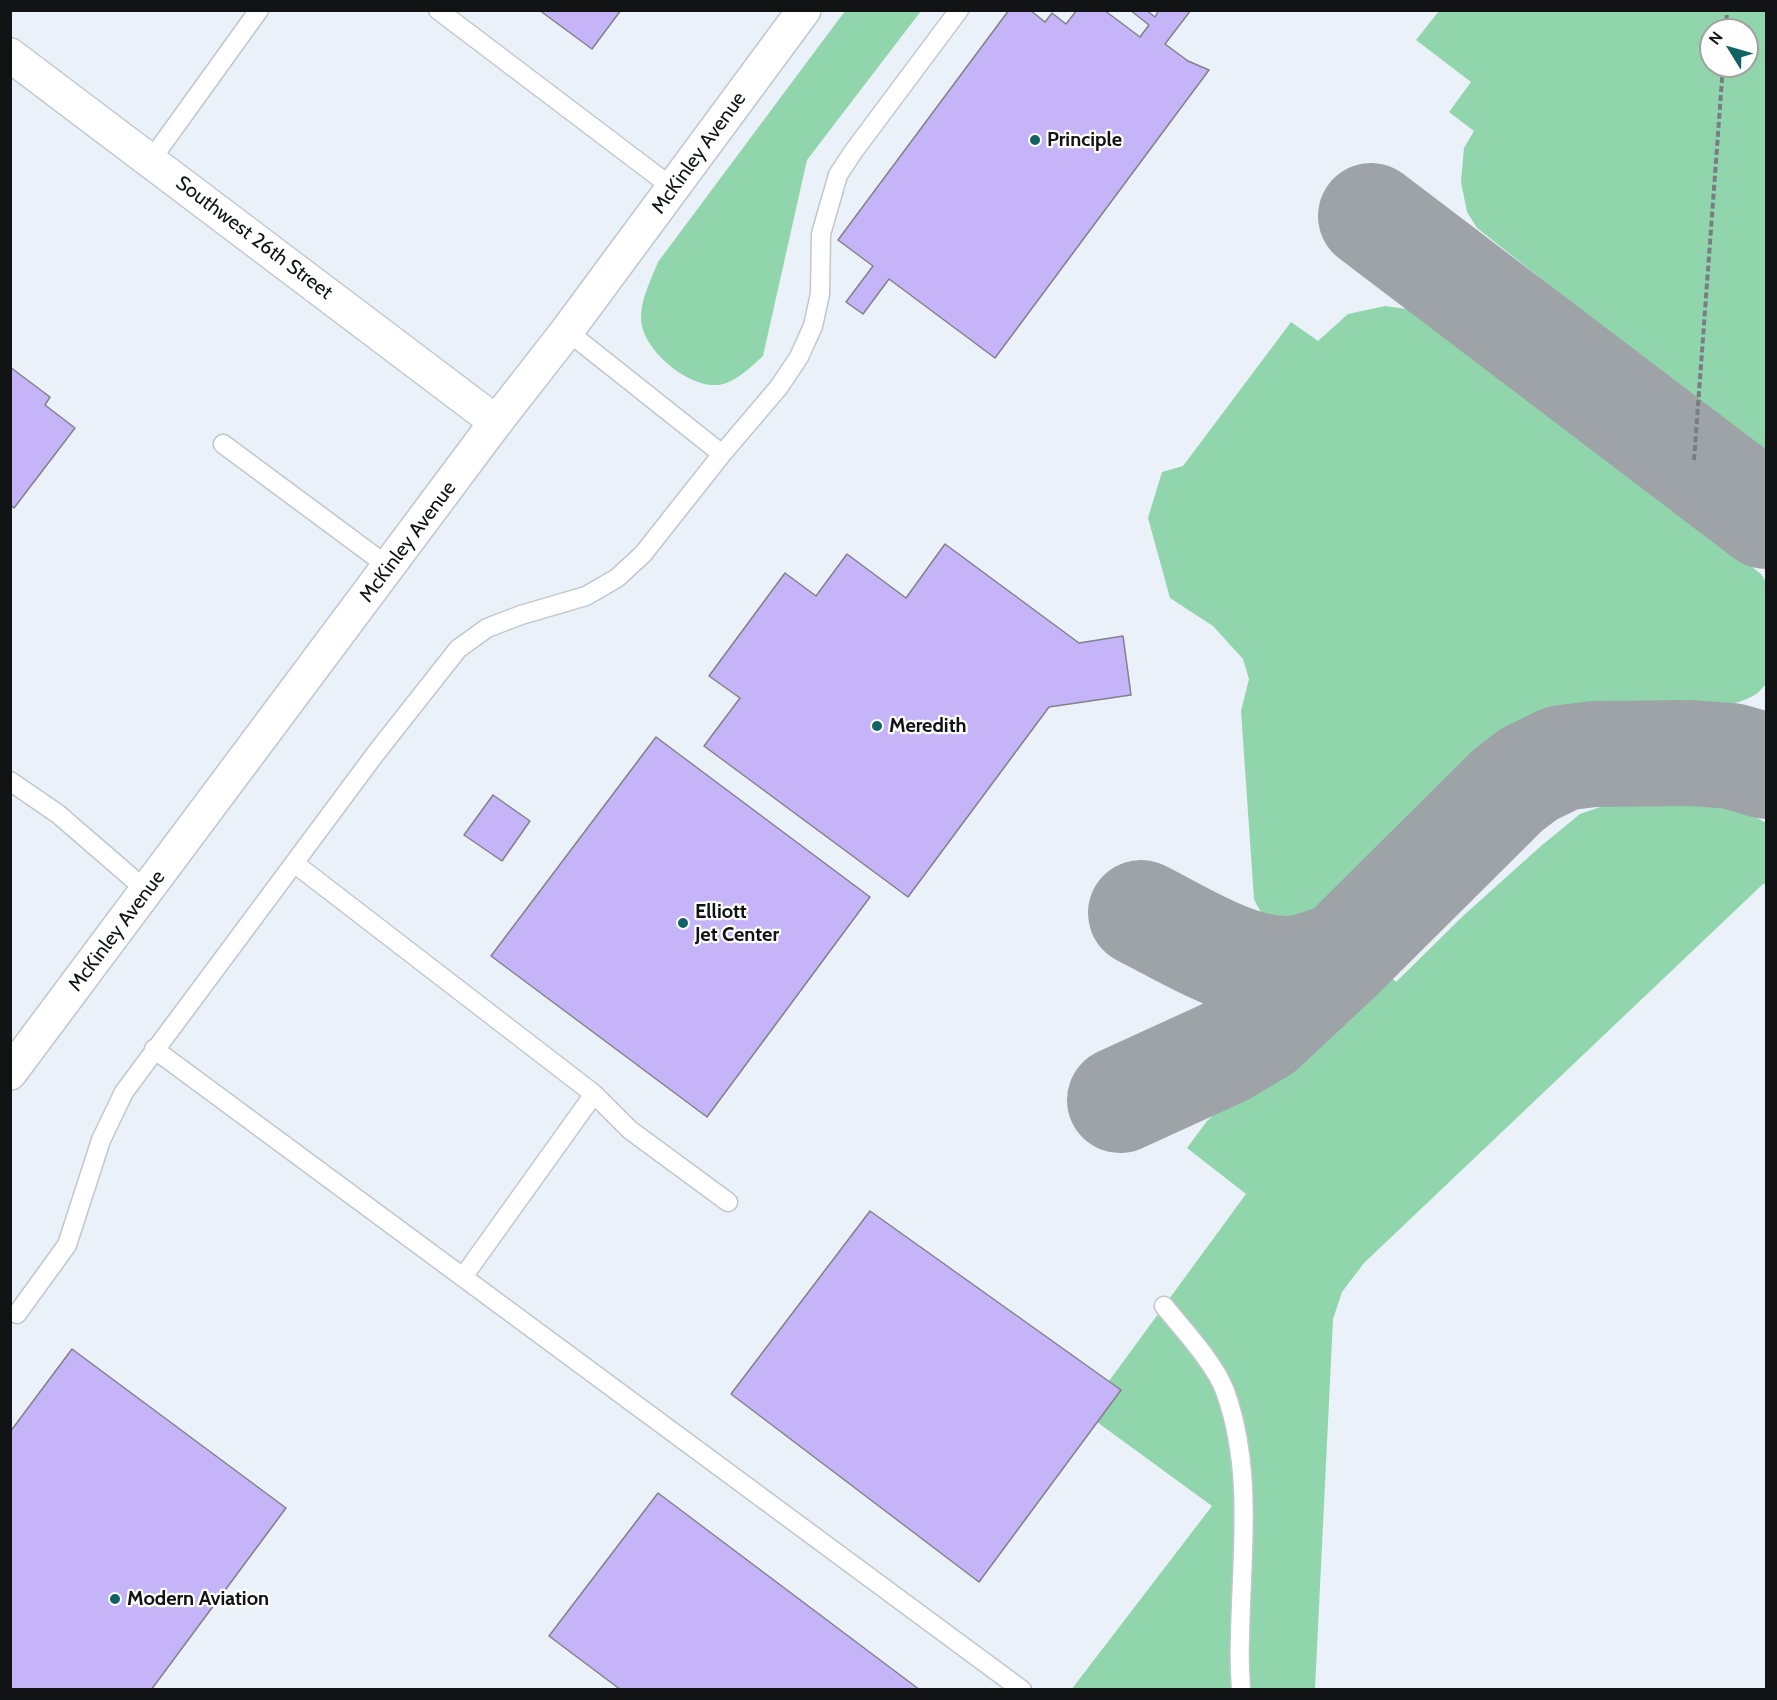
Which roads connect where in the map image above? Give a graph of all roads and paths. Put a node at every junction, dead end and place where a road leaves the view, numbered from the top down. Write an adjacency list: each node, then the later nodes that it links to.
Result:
1 (259, 10): 7 (lane)
2 (438, 10): 8 (lane)
3 (804, 10): 8 (main road, McKinley Avenue)
4 (959, 10): 12 (lane)
5 (10, 55): 7 (main road, Southwest 26th Street)
6 (1722, 78): 13 (path)
7 (151, 160): 10 (main road, Southwest 26th Street)
8 (673, 188): 9 (main road, McKinley Avenue)
9 (567, 332): 10 (main road, McKinley Avenue); 12 (lane)
10 (496, 422): 14 (main road, McKinley Avenue)
11 (223, 444): 14 (lane)
12 (722, 454): 16 (lane)
13 (1694, 460)
14 (389, 567): 17 (main road, McKinley Avenue)
15 (10, 781): 17 (lane)
16 (294, 863): 18 (lane); 20 (lane)
17 (147, 891): 19 (main road, McKinley Avenue)
18 (154, 1049): 22 (lane); 24 (lane)
19 (10, 1073)
20 (594, 1094): 21 (lane); 22 (lane)
21 (728, 1202)
22 (463, 1277): 25 (lane)
23 (1164, 1306): 26 (lane)
24 (17, 1314)
25 (1022, 1689)
26 (1241, 1689)

